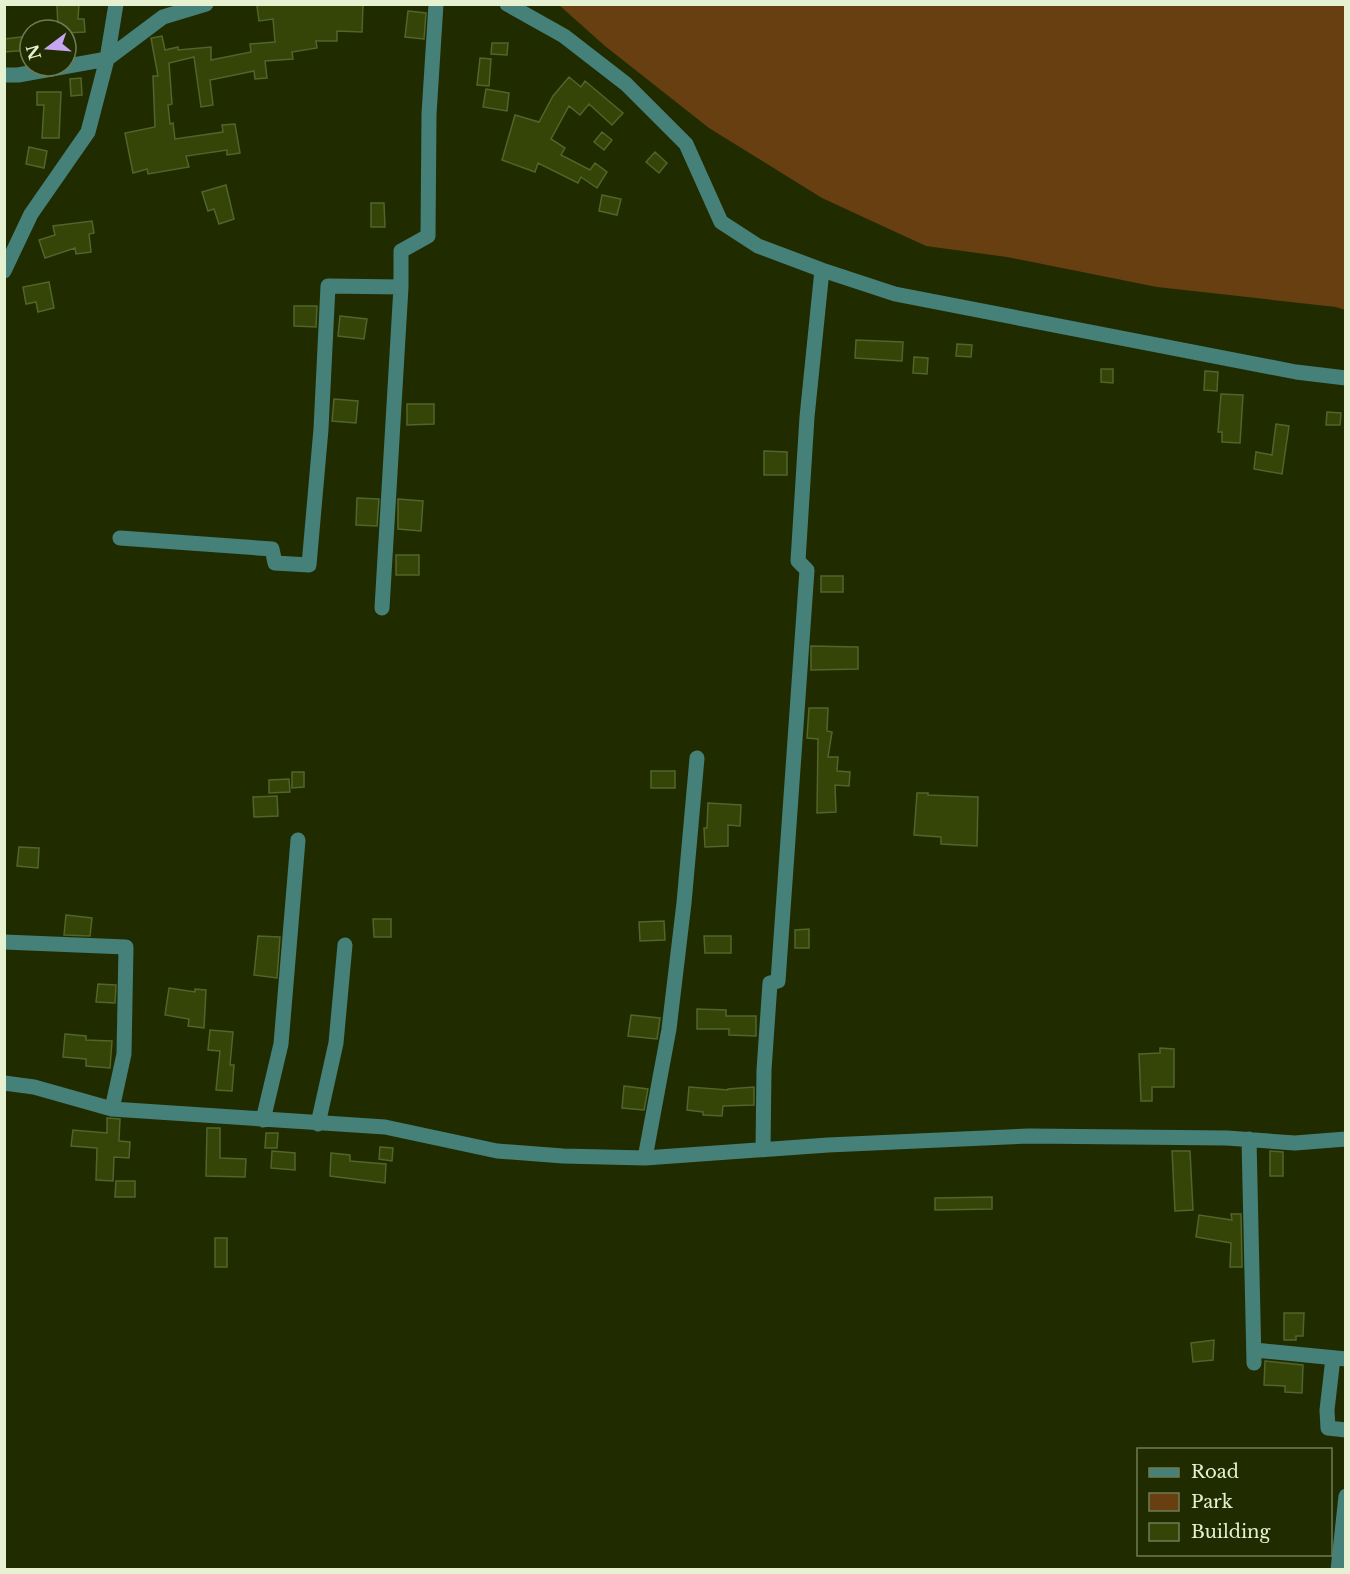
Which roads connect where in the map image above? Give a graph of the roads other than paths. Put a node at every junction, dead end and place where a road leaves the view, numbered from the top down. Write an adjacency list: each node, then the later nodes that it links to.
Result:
1 (116, 4): 5 (street)
2 (206, 4): 5 (street)
3 (436, 4): 9 (street)
4 (507, 4): 7 (street)
5 (107, 59): 6 (street); 8 (street)
6 (4, 75)
7 (822, 270): 10 (street); 23 (street)
8 (4, 271)
9 (401, 287): 11 (street); 12 (street)
10 (1346, 378)
11 (120, 538)
12 (382, 608)
13 (697, 758): 24 (street)
14 (298, 840): 19 (street)
15 (4, 942): 18 (street)
16 (345, 945): 20 (street)
17 (4, 1083): 18 (street)
18 (112, 1109): 19 (street)
19 (263, 1120): 20 (street)
20 (318, 1124): 24 (street)
21 (1249, 1139): 22 (street); 23 (street); 25 (street)
22 (1346, 1139)
23 (763, 1150): 24 (street)
24 (645, 1158)
25 (1339, 1359): 26 (street)
26 (1346, 1430)
27 (1346, 1496): 28 (street)
28 (1338, 1569)

